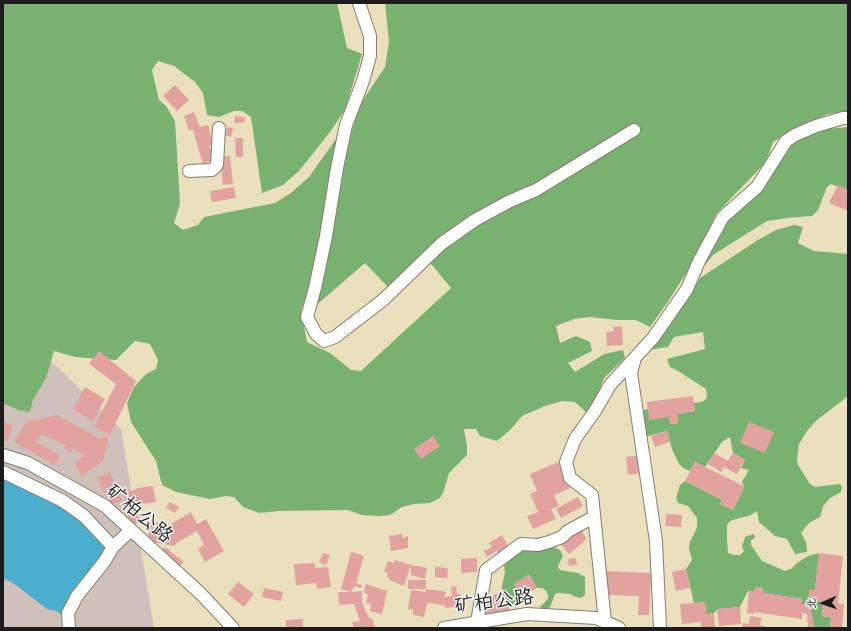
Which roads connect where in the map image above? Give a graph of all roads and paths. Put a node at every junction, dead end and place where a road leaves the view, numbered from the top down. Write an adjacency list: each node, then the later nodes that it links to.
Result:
1 (359, 3): 4 (street)
2 (848, 118): 6 (street)
3 (218, 128): 5 (street)
4 (634, 130)
5 (189, 172)
6 (635, 357): 9 (street); 19 (street)
7 (5, 459): 10 (street, 矿柏公路)
8 (3, 472): 11 (street)
9 (594, 517): 12 (street); 13 (street)
10 (131, 530): 11 (street); 16 (street, 矿柏公路)
11 (113, 547): 15 (street)
12 (477, 622): 13 (street, 矿柏公路); 14 (street, 矿柏公路)
13 (605, 622): 18 (street, 矿柏公路)
14 (464, 626): 17 (street, 矿柏公路)
15 (69, 628)
16 (233, 628)
17 (444, 628)
18 (619, 628)
19 (660, 628)

